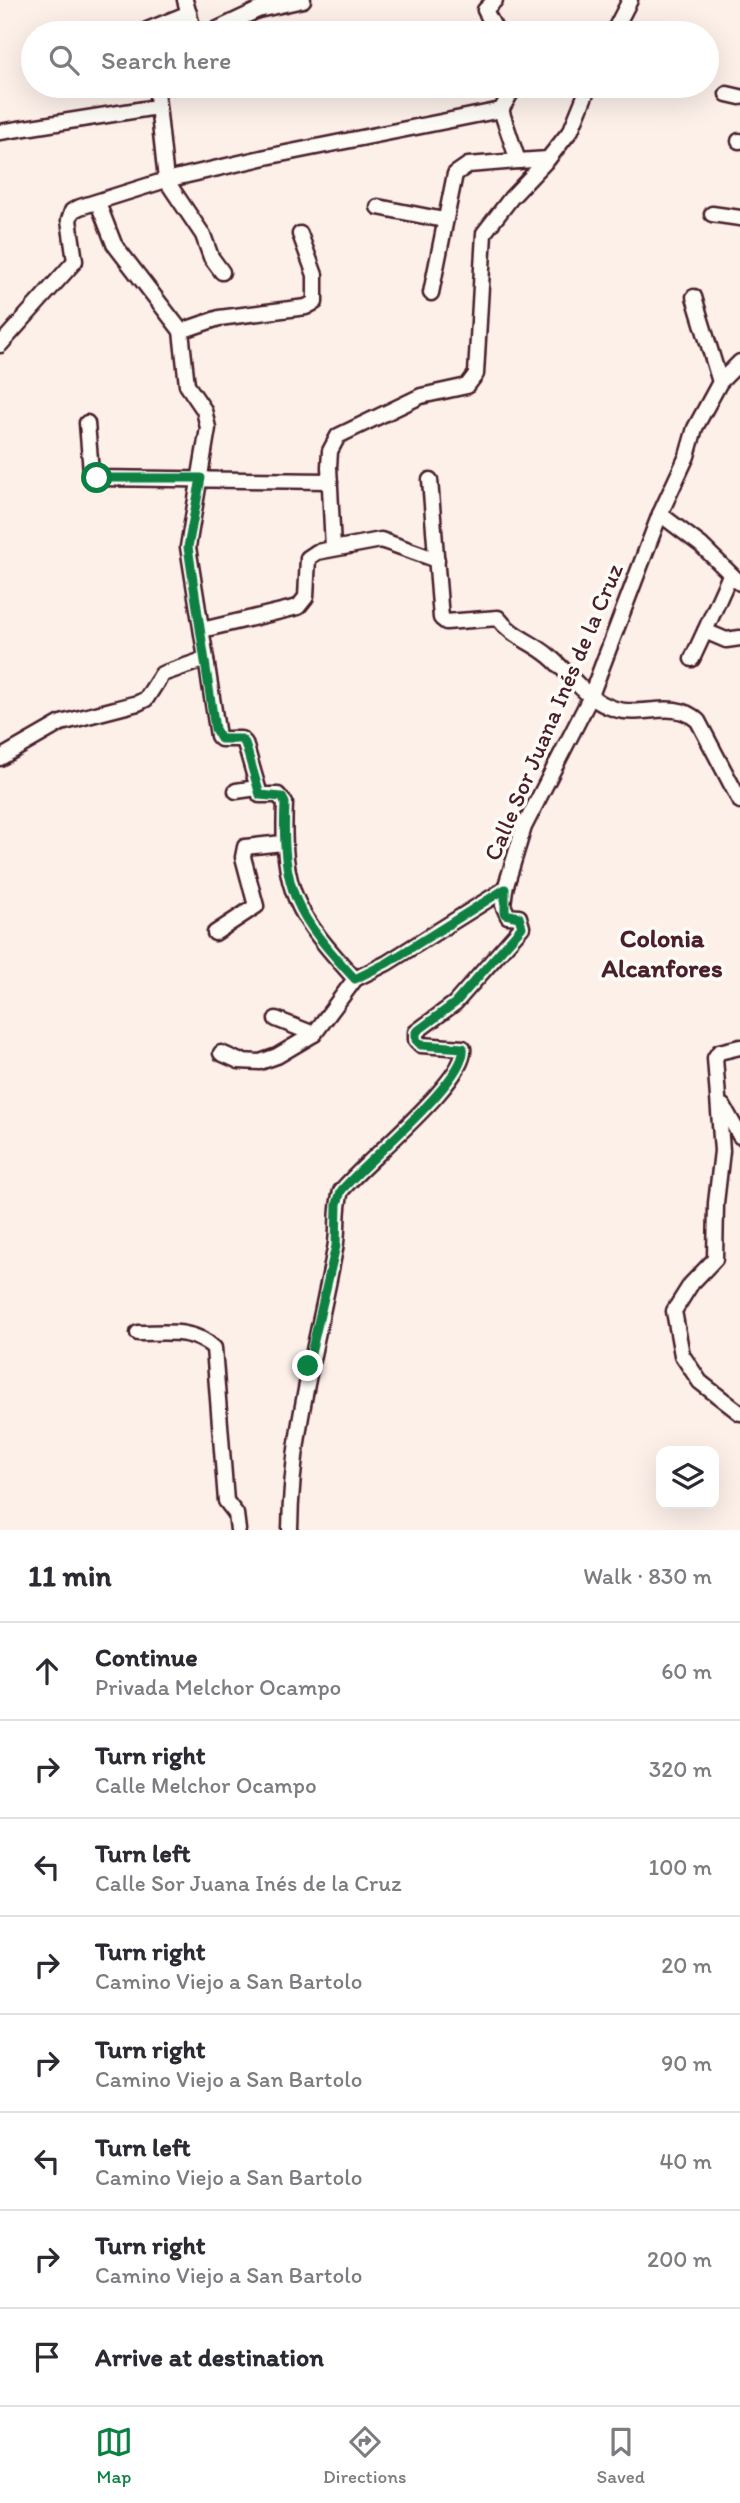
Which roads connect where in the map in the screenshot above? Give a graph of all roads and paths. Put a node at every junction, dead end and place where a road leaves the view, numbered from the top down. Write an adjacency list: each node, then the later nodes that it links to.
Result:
1 (303, 0): 6 (street)
2 (495, 0): 7 (street)
3 (631, 0): 8 (street)
4 (187, 7): 5 (street)
5 (163, 21)
6 (235, 21)
7 (491, 21)
8 (620, 21)
9 (157, 98): 12 (street)
10 (508, 98): 13 (street)
11 (584, 98): 15 (street)
12 (157, 107): 14 (street); 17 (street)
13 (501, 110): 16 (street); 17 (street)
14 (0, 132)
15 (548, 159): 16 (street); 34 (street)
16 (519, 161): 22 (street)
17 (166, 180): 18 (street); 24 (street)
18 (98, 203): 27 (street); 28 (street)
19 (378, 207): 22 (street)
20 (712, 214): 21 (street)
21 (740, 218)
22 (444, 220): 25 (street)
23 (300, 234): 27 (street)
24 (222, 272)
25 (431, 293)
26 (694, 297): 30 (street)
27 (181, 331): 32 (street)
28 (0, 345)
29 (740, 362): 30 (street, Calle Sor Juana Inés de la Cruz)
30 (720, 382): 35 (street, Calle Sor Juana Inés de la Cruz)
31 (87, 423): 32 (street)
32 (201, 478): 34 (street); 39 (street)
33 (430, 480): 37 (street)
34 (330, 481): 36 (street)
35 (660, 514): 38 (street); 44 (street, Calle Sor Juana Inés de la Cruz)
36 (333, 548): 37 (street); 39 (street)
37 (437, 560): 44 (street)
38 (735, 579): 40 (street)
39 (202, 630): 42 (street)
40 (705, 631): 41 (street); 43 (street)
41 (740, 638)
42 (206, 659): 45 (street); 46 (street)
43 (692, 659)
44 (590, 698): 48 (street); 50 (street, Calle Sor Juana Inés de la Cruz)
45 (0, 758)
46 (257, 788): 47 (street); 49 (street)
47 (236, 791)
48 (740, 801)
49 (283, 843): 51 (street); 52 (street)
50 (505, 889): 52 (street, Calle Sor Juana Inés de la Cruz); 62 (street)
51 (215, 933)
52 (355, 979): 54 (street)
53 (276, 1019): 54 (street)
54 (314, 1034): 56 (street)
55 (740, 1047): 57 (street)
56 (221, 1054)
57 (720, 1102): 58 (street); 60 (street)
58 (740, 1136)
59 (138, 1333): 61 (street)
60 (740, 1413)
61 (238, 1530)
62 (290, 1530)

